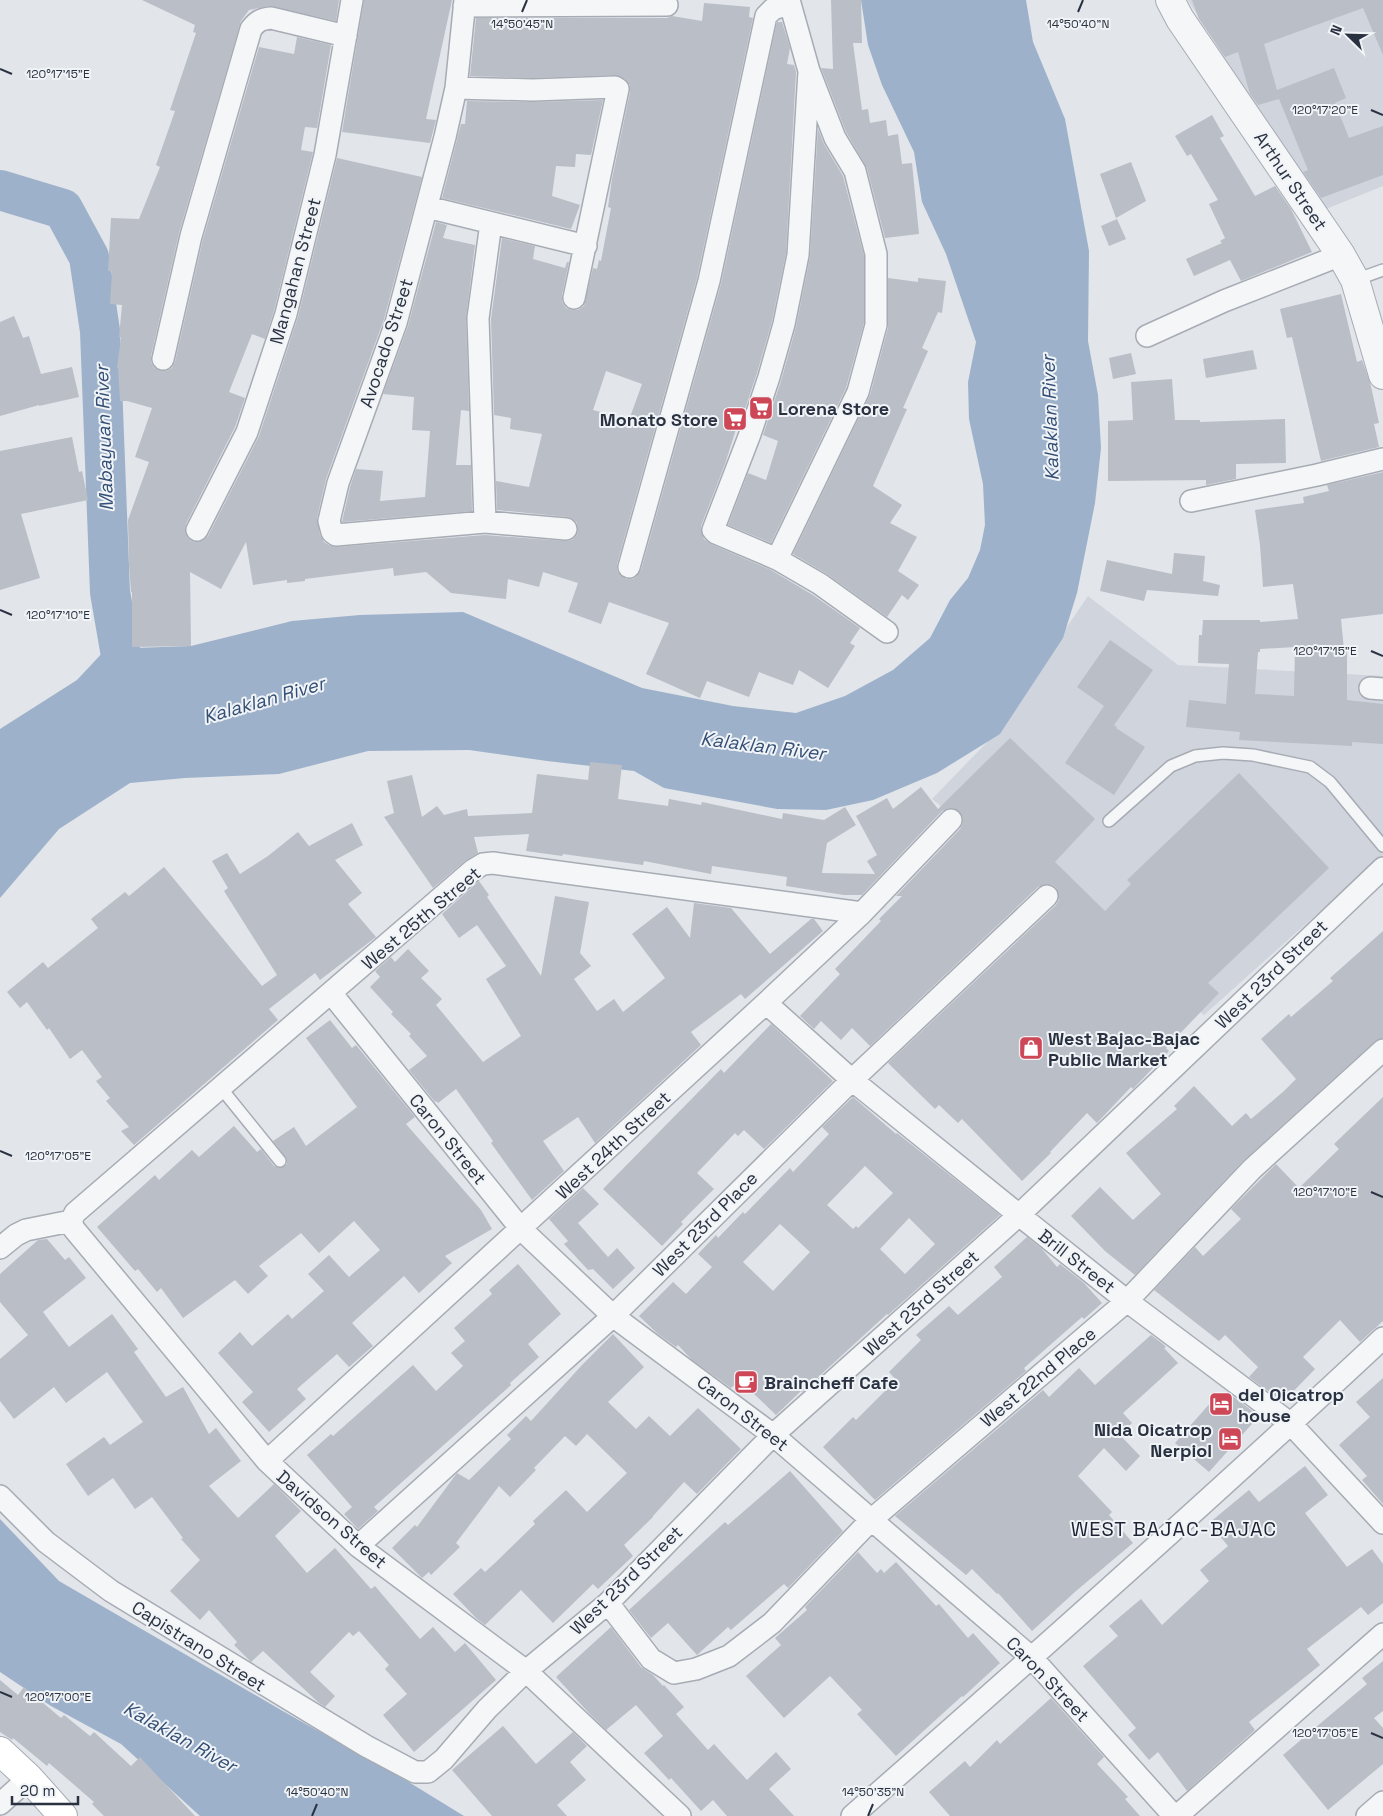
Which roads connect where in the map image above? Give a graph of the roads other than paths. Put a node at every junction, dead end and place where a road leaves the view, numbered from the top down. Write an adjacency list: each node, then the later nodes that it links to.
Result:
1 (352, 0): 6 (street, Mangahan Street)
2 (1170, 0): 12 (street, Arthur Street)
3 (789, 2): 7 (street); 25 (street)
4 (464, 3): 5 (street); 8 (street, Avocado Street)
5 (667, 5)
6 (346, 36): 17 (street); 23 (street, Mangahan Street)
7 (809, 71): 24 (street); 24 (street)
8 (456, 88): 9 (street, Avocado Street); 11 (street)
9 (427, 207): 10 (street); 21 (street, Avocado Street)
10 (491, 224): 11 (street); 21 (street)
11 (586, 246): 15 (street)
12 (1341, 255): 14 (street, Arthur Street); 16 (street)
13 (1383, 270): 14 (lane)
14 (1355, 280): 18 (street, Arthur Street)
15 (574, 298)
16 (1147, 336)
17 (163, 359)
18 (1383, 376)
19 (1383, 459): 20 (street)
20 (1191, 501)
21 (485, 522): 22 (street)
22 (566, 529)
23 (198, 530)
24 (778, 559): 26 (street)
25 (629, 567)
26 (887, 632)
27 (951, 820): 32 (street, West 24th Street)
28 (1109, 821): 29 (lane)
29 (1383, 846)
30 (1383, 868): 39 (street, West 23rd Street)
31 (1047, 896): 36 (street, West 23rd Place)
32 (862, 913): 33 (street, West 25th Street); 34 (street, West 24th Street)
33 (332, 993): 37 (street, West 25th Street); 41 (street, Caron Street)
34 (766, 1003): 36 (street, Brill Street); 41 (street, West 24th Street)
35 (1383, 1050): 43 (street, West 22nd Place)
36 (852, 1080): 39 (street, Brill Street); 44 (street, West 23rd Place)
37 (221, 1088): 38 (lane); 40 (street, West 25th Street)
38 (280, 1162)
39 (1019, 1215): 43 (street, Brill Street); 47 (street, West 23rd Street)
40 (71, 1221): 42 (street); 48 (street, Davidson Street)
41 (521, 1230): 44 (street, Caron Street); 48 (street, West 24th Street)
42 (0, 1248)
43 (1127, 1301): 46 (street, Brill Street); 50 (street, West 22nd Place)
44 (613, 1316): 47 (street, Caron Street); 52 (street, West 23rd Place)
45 (1383, 1338): 46 (street)
46 (1291, 1424): 51 (street, Brill Street); 55 (street)
47 (773, 1435): 50 (street, Caron Street); 53 (street, West 23rd Street)
48 (267, 1461): 52 (street, Davidson Street)
49 (0, 1496): 58 (street, Capistrano Street)
50 (871, 1520): 53 (street, West 22nd Place); 55 (street, Caron Street)
51 (1383, 1523)
52 (358, 1546): 56 (street, Davidson Street)
53 (608, 1603): 56 (street, West 23rd Street)
54 (1383, 1634): 65 (street)
55 (1032, 1658): 64 (street); 65 (street, Caron Street)
56 (526, 1670): 58 (street, West 23rd Street); 63 (street, Davidson Street)
57 (0, 1751): 59 (main road)
58 (415, 1772)
59 (28, 1778): 61 (street); 62 (main road)
60 (1383, 1802): 66 (street)
61 (0, 1804)
62 (63, 1816)
63 (680, 1816)
64 (852, 1816)
65 (1175, 1816)
66 (1367, 1816)

